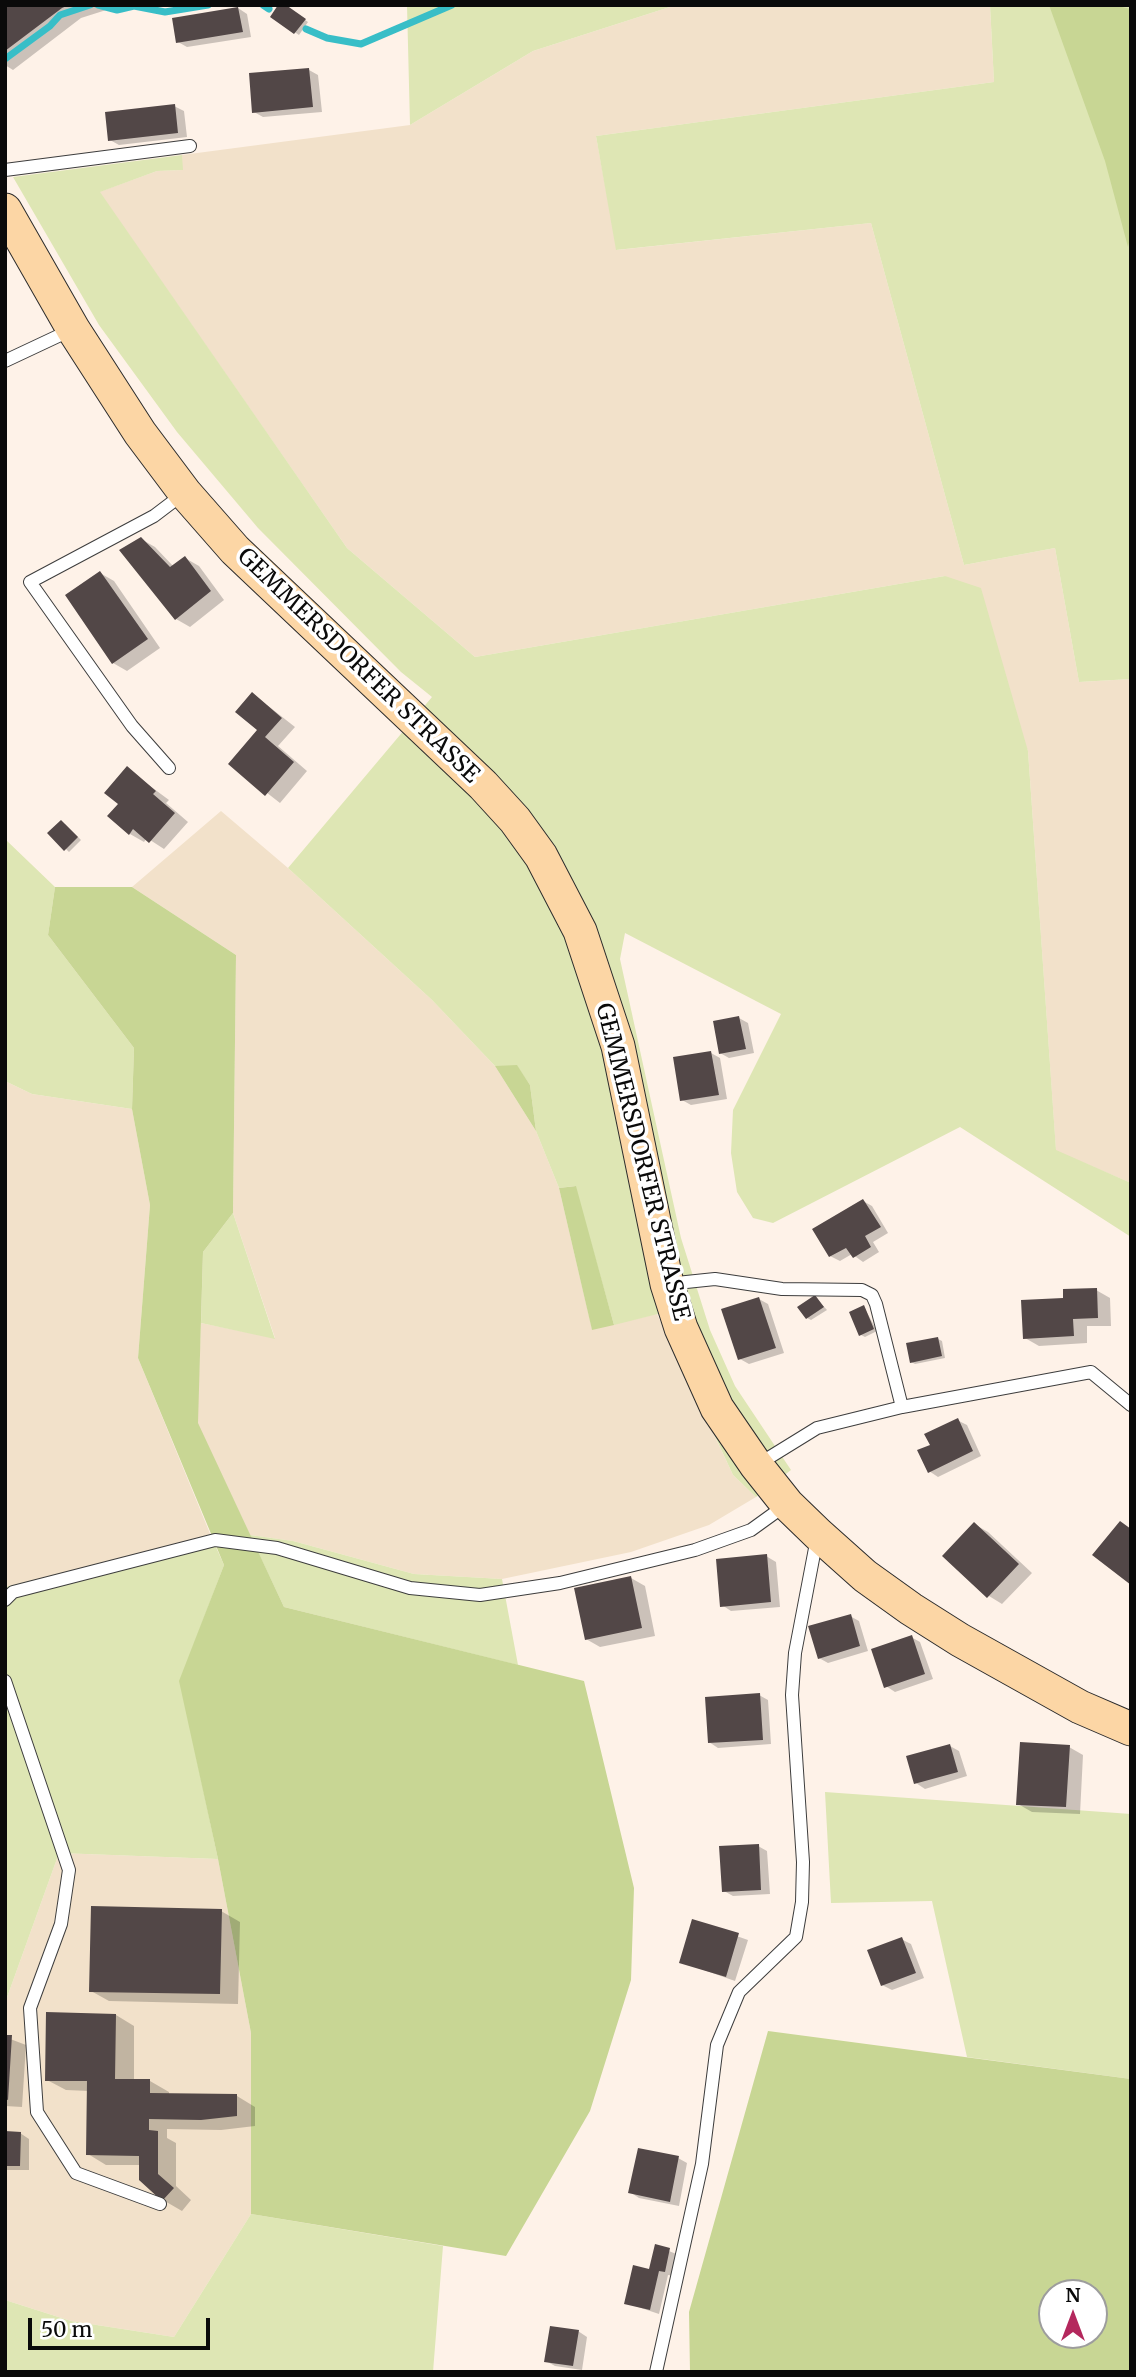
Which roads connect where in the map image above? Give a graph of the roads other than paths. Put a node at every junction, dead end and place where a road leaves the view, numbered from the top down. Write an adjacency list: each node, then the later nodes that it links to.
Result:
1 (190, 146): 2 (lane)
2 (5, 170)
3 (5, 210): 4 (main road, GEMMERSDORFER STRASSE)
4 (73, 329): 5 (lane); 6 (main road, GEMMERSDORFER STRASSE)
5 (5, 361)
6 (185, 493): 7 (lane); 8 (main road, GEMMERSDORFER STRASSE)
7 (169, 768)
8 (667, 1284): 10 (lane); 11 (main road, GEMMERSDORFER STRASSE)
9 (1131, 1405): 10 (lane)
10 (902, 1407): 11 (lane)
11 (756, 1465): 12 (main road, GEMMERSDORFER STRASSE)
12 (787, 1504): 13 (main road, GEMMERSDORFER STRASSE); 14 (lane)
13 (818, 1534): 16 (main road, GEMMERSDORFER STRASSE); 18 (lane)
14 (5, 1600)
15 (5, 1681): 17 (lane)
16 (1131, 1729)
17 (160, 2204)
18 (656, 2372)

